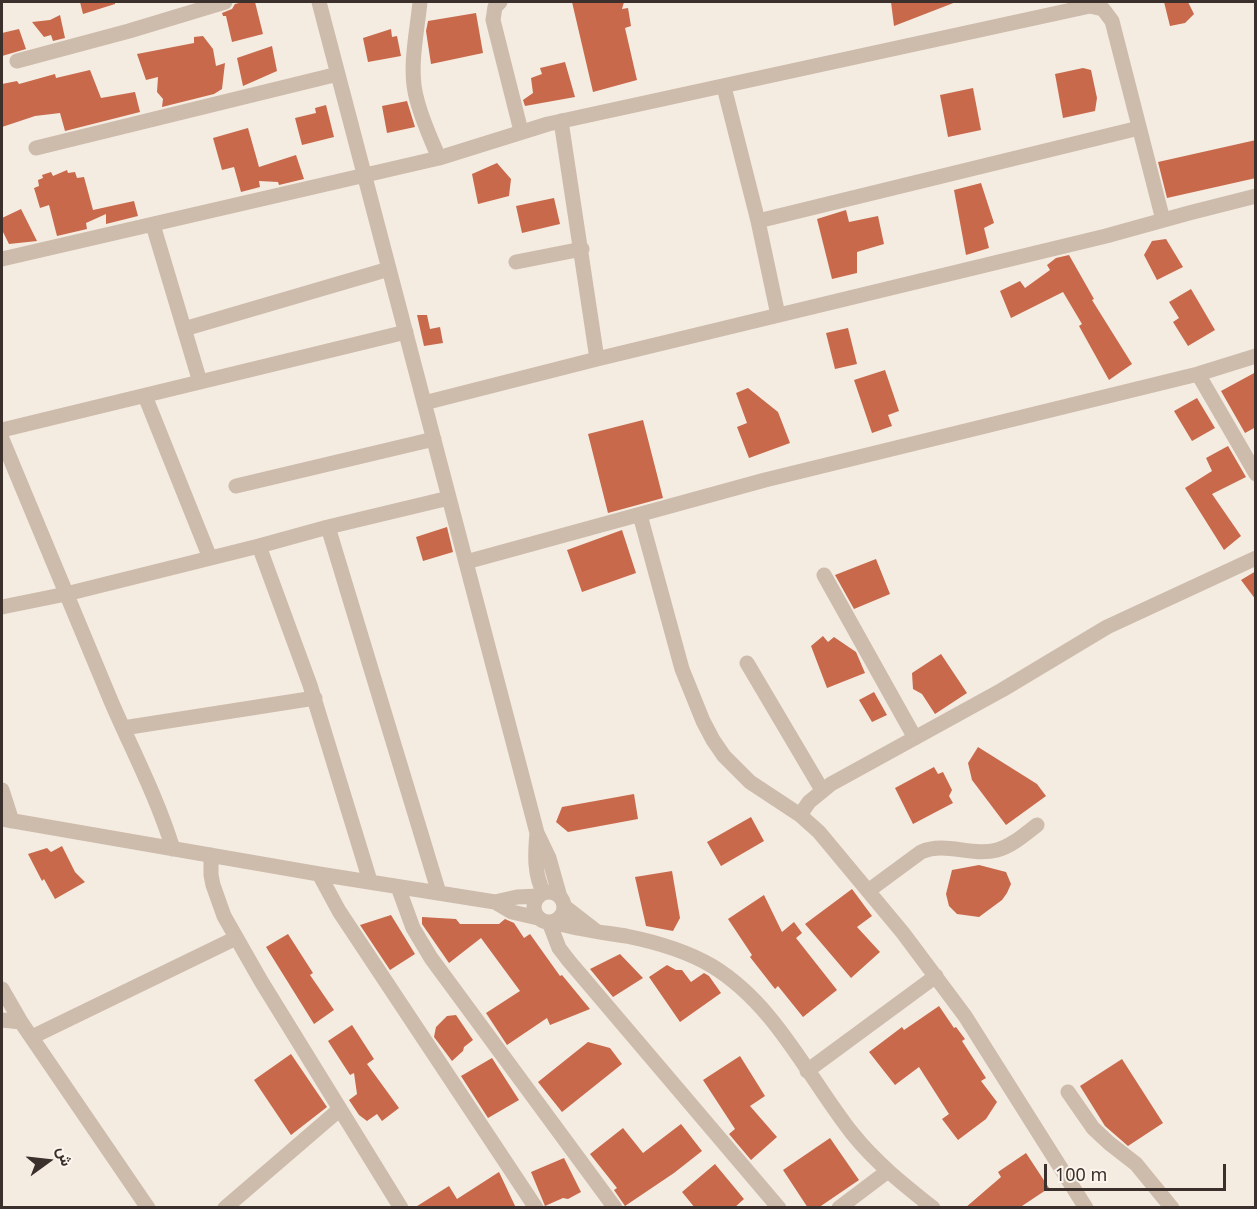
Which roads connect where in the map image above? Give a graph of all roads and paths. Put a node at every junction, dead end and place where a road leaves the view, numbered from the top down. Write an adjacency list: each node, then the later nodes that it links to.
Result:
1 (225, 2): 5 (street)
2 (319, 2): 6 (street)
3 (420, 2): 12 (street)
4 (500, 2): 10 (street)
5 (17, 61)
6 (338, 74): 11 (street); 13 (street)
7 (724, 87): 8 (street); 9 (street); 16 (street)
8 (561, 121): 10 (street); 18 (street)
9 (1139, 128): 15 (street); 16 (street)
10 (520, 131): 12 (street)
11 (36, 148)
12 (439, 158): 13 (street)
13 (364, 174): 17 (street); 21 (street)
14 (1256, 196): 15 (street)
15 (1163, 220): 22 (street)
16 (758, 221): 22 (street)
17 (153, 225): 19 (street); 23 (street)
18 (582, 249): 20 (street); 26 (street)
19 (2, 259)
20 (516, 262)
21 (389, 269): 23 (street); 24 (street)
22 (778, 315): 26 (street)
23 (184, 329): 28 (street)
24 (406, 332): 28 (street); 30 (street)
25 (1256, 356): 27 (street)
26 (597, 359): 30 (street)
27 (1198, 374): 34 (street); 37 (street)
28 (200, 382): 29 (street)
29 (145, 396): 31 (street); 40 (street)
30 (424, 403): 33 (street)
31 (2, 430)
32 (2, 439): 44 (street)
33 (434, 439): 35 (street); 36 (street)
34 (1256, 474)
35 (236, 486)
36 (449, 498): 38 (street); 42 (street)
37 (640, 515): 42 (street); 52 (street)
38 (328, 527): 39 (street); 62 (street)
39 (259, 546): 40 (street); 47 (street)
40 (210, 558): 44 (street)
41 (1256, 558): 49 (street)
42 (466, 562): 55 (street)
43 (824, 575): 49 (street)
44 (66, 594): 45 (street); 48 (street)
45 (2, 607)
46 (747, 663): 51 (street)
47 (315, 698): 48 (street); 59 (street)
48 (123, 728): 56 (street)
49 (915, 738): 51 (street)
50 (2, 790): 53 (street)
51 (822, 790): 52 (street)
52 (800, 815): 61 (street)
53 (7, 820): 56 (street)
54 (1037, 825): 61 (street)
55 (537, 833): 63 (street); 65 (street)
56 (173, 849): 57 (street)
57 (211, 855): 58 (street); 68 (street)
58 (320, 874): 59 (street); 81 (street)
59 (370, 881): 60 (street)
60 (398, 886): 62 (street); 82 (street)
61 (868, 891): 69 (street)
62 (439, 893): 64 (street)
63 (541, 895): 64 (street); 65 (street); 66 (street)
64 (495, 902): 66 (street)
65 (562, 902): 66 (street); 67 (street)
66 (547, 921): 67 (street); 83 (street)
67 (598, 933): 74 (street)
68 (236, 938): 73 (street); 76 (street)
69 (936, 976): 74 (street); 86 (street)
70 (2, 989): 72 (street)
71 (2, 1020): 72 (street)
72 (21, 1022): 73 (street)
73 (32, 1037): 79 (street)
74 (807, 1071): 77 (street)
75 (1068, 1092): 87 (street)
76 (340, 1109): 78 (street); 80 (street)
77 (888, 1171): 84 (street); 85 (street)
78 (227, 1207)
79 (148, 1208)
80 (401, 1208)
81 (536, 1208)
82 (615, 1208)
83 (779, 1208)
84 (839, 1208)
85 (933, 1208)
86 (1086, 1208)
87 (1172, 1208)

